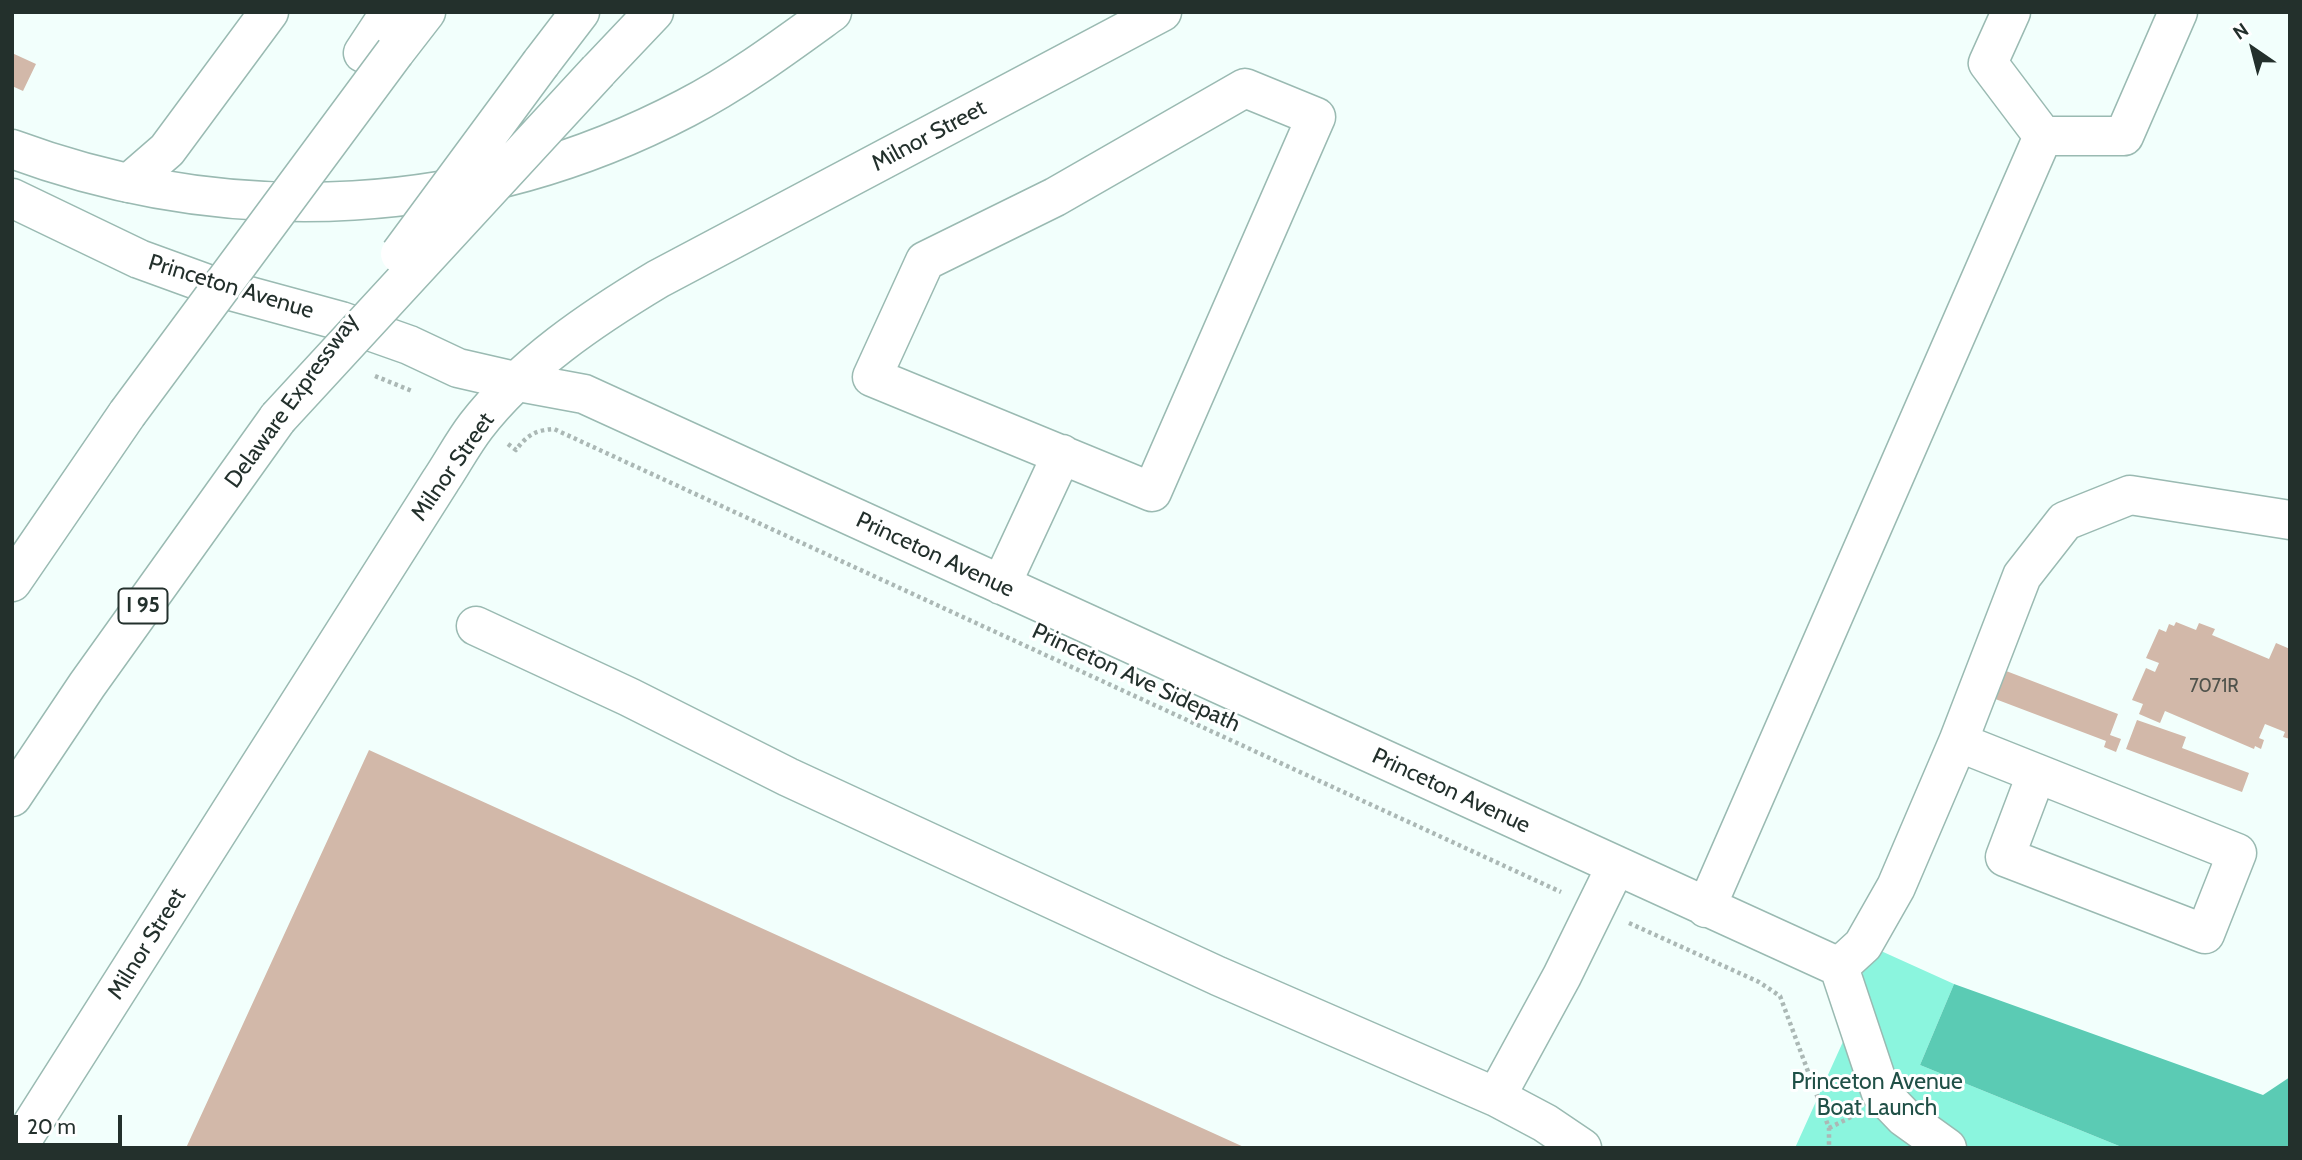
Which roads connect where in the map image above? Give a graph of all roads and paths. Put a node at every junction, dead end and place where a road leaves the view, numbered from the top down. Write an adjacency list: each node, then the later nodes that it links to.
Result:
1 (269, 12): 13 (main road)
2 (390, 12): 10 (main road)
3 (426, 12): 10 (main road)
4 (580, 12): 16 (main road, Delaware Expressway / I 95, bridge)
5 (654, 12): 16 (main road, bridge)
6 (832, 12): 13 (main road)
7 (1161, 12): 15 (main road, Milnor Street)
8 (2011, 12): 11 (main road)
9 (2178, 12): 11 (main road)
10 (379, 52): 20 (main road, bridge)
11 (2043, 135): 28 (main road)
12 (12, 149): 13 (main road)
13 (129, 183)
14 (12, 198): 15 (main road, Princeton Avenue)
15 (519, 382): 21 (main road, Princeton Avenue); 32 (main road, Milnor Street)
16 (278, 418): 25 (main road, Delaware Expressway / I 95)
17 (516, 450): 27 (path, Princeton Ave Sidepath)
18 (1062, 454): 18 (main road); 21 (main road)
19 (2290, 520): 23 (main road)
20 (12, 582)
21 (1002, 585): 26 (main road, Princeton Avenue)
22 (476, 625): 31 (main road)
23 (1958, 742): 24 (main road); 30 (main road)
24 (2036, 775): 24 (main road)
25 (12, 797)
26 (1616, 866): 28 (main road, Princeton Avenue); 31 (main road)
27 (1555, 889)
28 (1706, 908): 30 (main road, Princeton Avenue)
29 (1630, 924): 34 (path)
30 (1839, 967): 35 (main road)
31 (1496, 1097): 33 (main road)
32 (17, 1148)
33 (1583, 1148)
34 (1829, 1148)
35 (1947, 1148)

